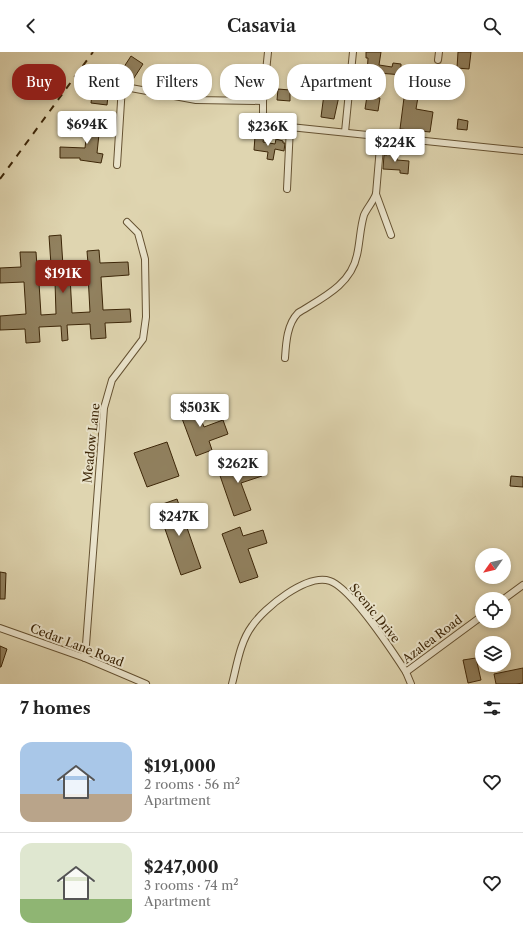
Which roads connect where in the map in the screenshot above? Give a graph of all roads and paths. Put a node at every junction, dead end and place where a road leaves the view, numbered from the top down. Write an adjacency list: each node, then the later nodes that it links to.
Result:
1 (268, 52): 7 (street)
2 (353, 52): 9 (street)
3 (439, 52): 4 (street)
4 (438, 60)
5 (134, 88): 7 (street)
6 (121, 100): 12 (street)
7 (263, 101): 8 (street)
8 (290, 126): 9 (street); 13 (street)
9 (345, 132): 10 (street)
10 (381, 135): 11 (street); 14 (street)
11 (523, 151)
12 (117, 165)
13 (287, 189)
14 (376, 194): 16 (street); 17 (street)
15 (127, 222): 22 (street, Meadow Lane)
16 (391, 235)
17 (285, 358)
18 (523, 585): 19 (street)
19 (511, 594)
20 (475, 621): 23 (street, Azalea Road)
21 (0, 628): 22 (street, Cedar Lane Road)
22 (85, 658): 24 (street, Cedar Lane Road)
23 (406, 672): 25 (street, Scenic Drive); 26 (street, Azalea Road)
24 (146, 684)
25 (232, 684)
26 (411, 684)

